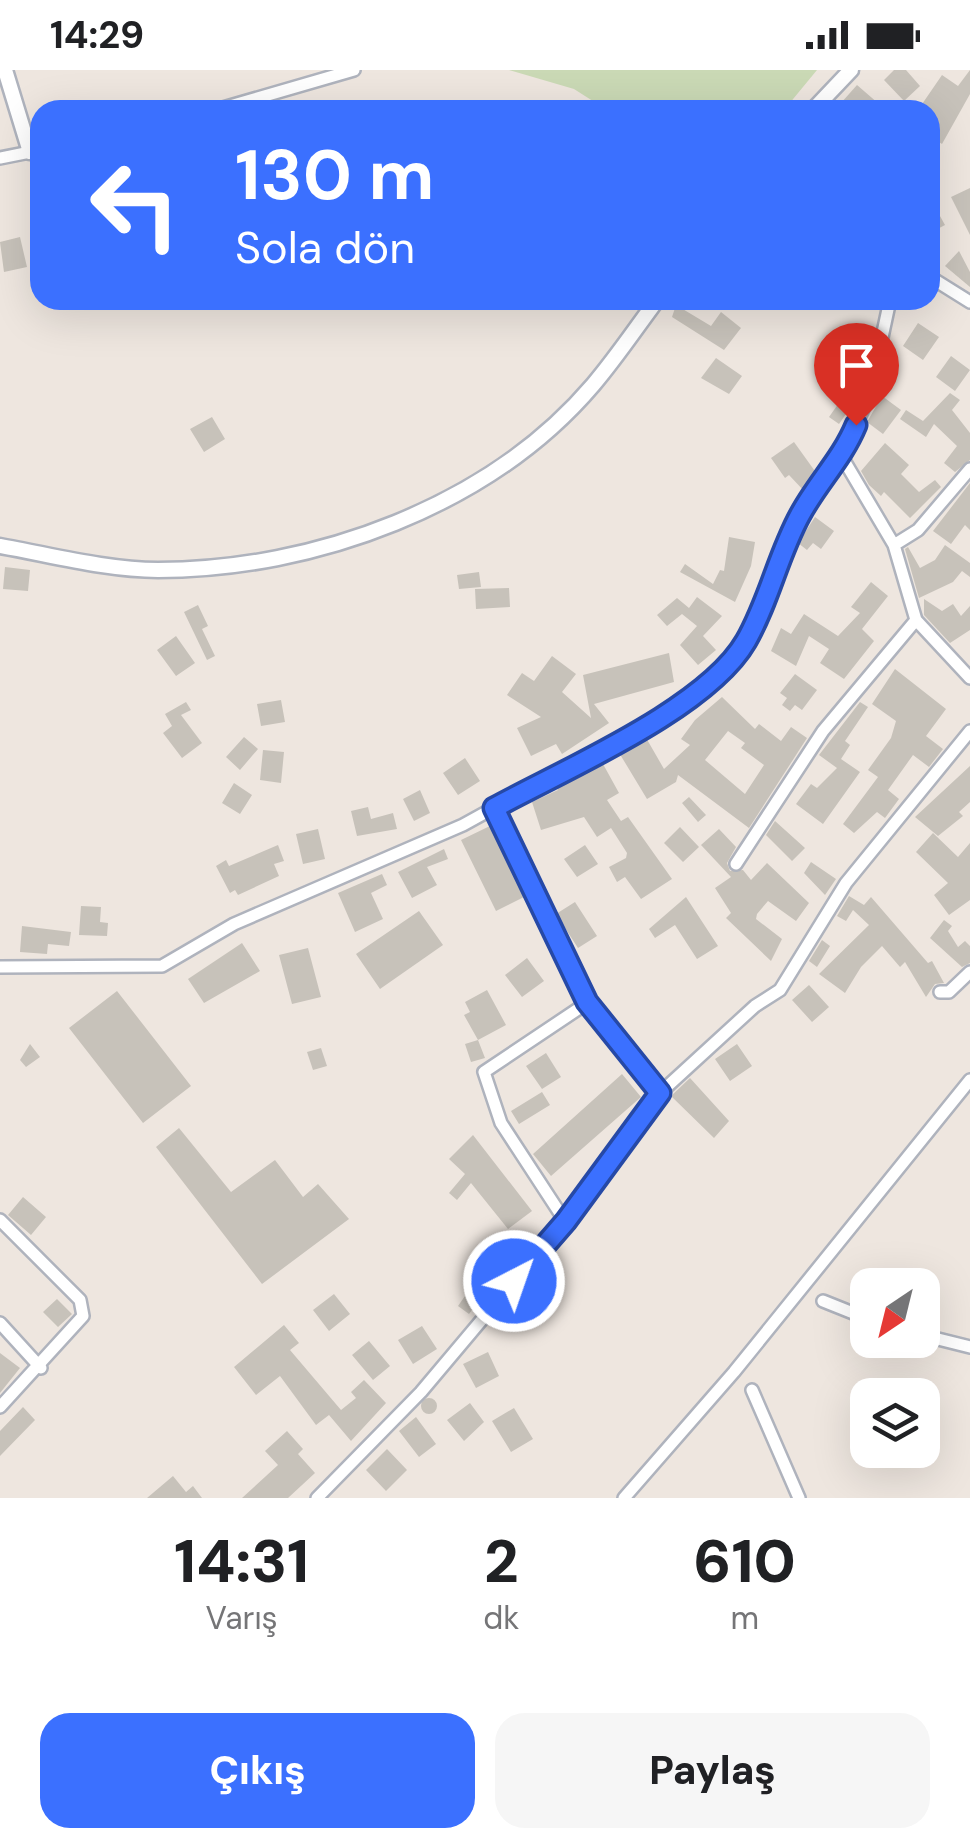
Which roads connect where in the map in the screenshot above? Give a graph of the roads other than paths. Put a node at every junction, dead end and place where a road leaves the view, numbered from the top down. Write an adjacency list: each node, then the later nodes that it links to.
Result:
1 (5, 70): 6 (street)
2 (354, 70): 4 (street)
3 (846, 72): 5 (street)
4 (250, 100)
5 (822, 100)
6 (30, 138)
7 (30, 152): 8 (street)
8 (0, 158)
9 (940, 283): 10 (street)
10 (970, 302)
11 (650, 310): 16 (street)
12 (888, 310): 13 (street)
13 (842, 457): 15 (street); 20 (street)
14 (970, 469): 15 (street)
15 (894, 545): 17 (street)
16 (0, 546)
17 (916, 620): 18 (street); 21 (street)
18 (969, 674)
19 (970, 731): 27 (street)
20 (494, 808): 22 (street); 25 (street)
21 (736, 864)
22 (0, 967)
23 (970, 972): 24 (street)
24 (940, 992)
25 (587, 1002): 27 (street); 29 (street)
26 (970, 1080): 39 (street)
27 (660, 1093): 29 (street)
28 (0, 1220): 35 (street)
29 (566, 1221): 38 (street)
30 (823, 1301): 31 (street)
31 (850, 1312)
32 (0, 1323): 35 (street)
33 (940, 1340): 34 (street)
34 (970, 1346)
35 (41, 1368): 37 (street)
36 (752, 1390): 40 (street)
37 (0, 1407)
38 (317, 1498)
39 (624, 1498)
40 (799, 1498)

